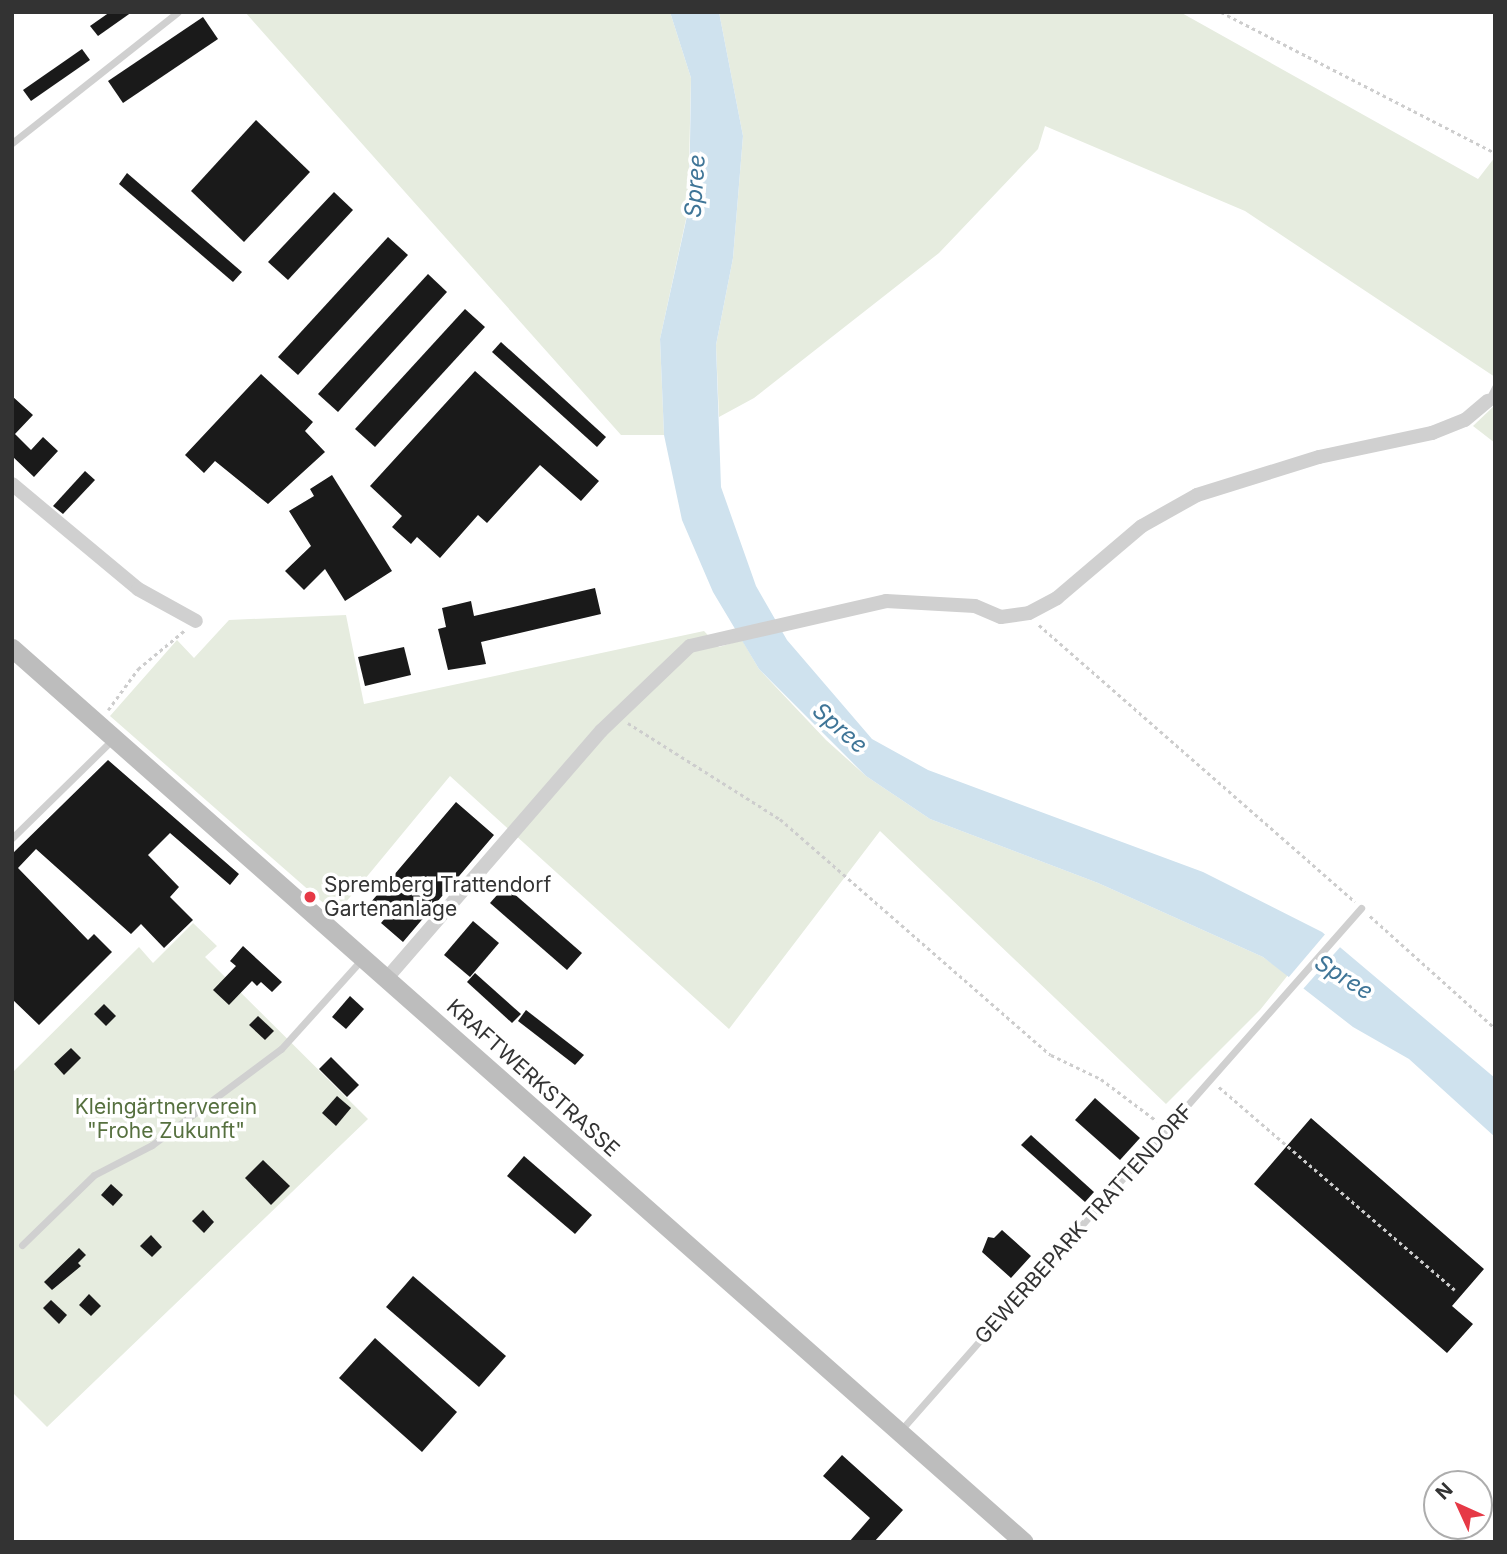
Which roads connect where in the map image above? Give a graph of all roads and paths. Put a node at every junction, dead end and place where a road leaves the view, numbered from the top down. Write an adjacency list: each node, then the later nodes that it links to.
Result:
1 (178, 12): 3 (lane)
2 (1221, 12): 4 (path)
3 (12, 143)
4 (1495, 153)
5 (1495, 387): 6 (lane)
6 (1488, 401): 8 (street)
7 (12, 484): 9 (street)
8 (1029, 613): 11 (street); 15 (path)
9 (196, 621): 12 (path)
10 (12, 648): 12 (main road, KRAFTWERKSTRASSE)
11 (617, 716): 17 (street); 20 (path)
12 (98, 724): 13 (main road, KRAFTWERKSTRASSE)
13 (113, 738): 14 (lane); 16 (main road, KRAFTWERKSTRASSE)
14 (12, 838)
15 (1361, 908): 18 (path); 19 (lane, GEWERBEPARK TRATTENDORF)
16 (363, 958): 17 (main road, KRAFTWERKSTRASSE); 21 (lane)
17 (387, 978): 23 (main road, KRAFTWERKSTRASSE)
18 (1495, 1028)
19 (1211, 1080): 20 (lane, GEWERBEPARK TRATTENDORF); 22 (path)
20 (1168, 1130): 23 (lane, GEWERBEPARK TRATTENDORF)
21 (22, 1245)
22 (1455, 1290)
23 (900, 1432): 24 (main road, KRAFTWERKSTRASSE)
24 (1024, 1542)

